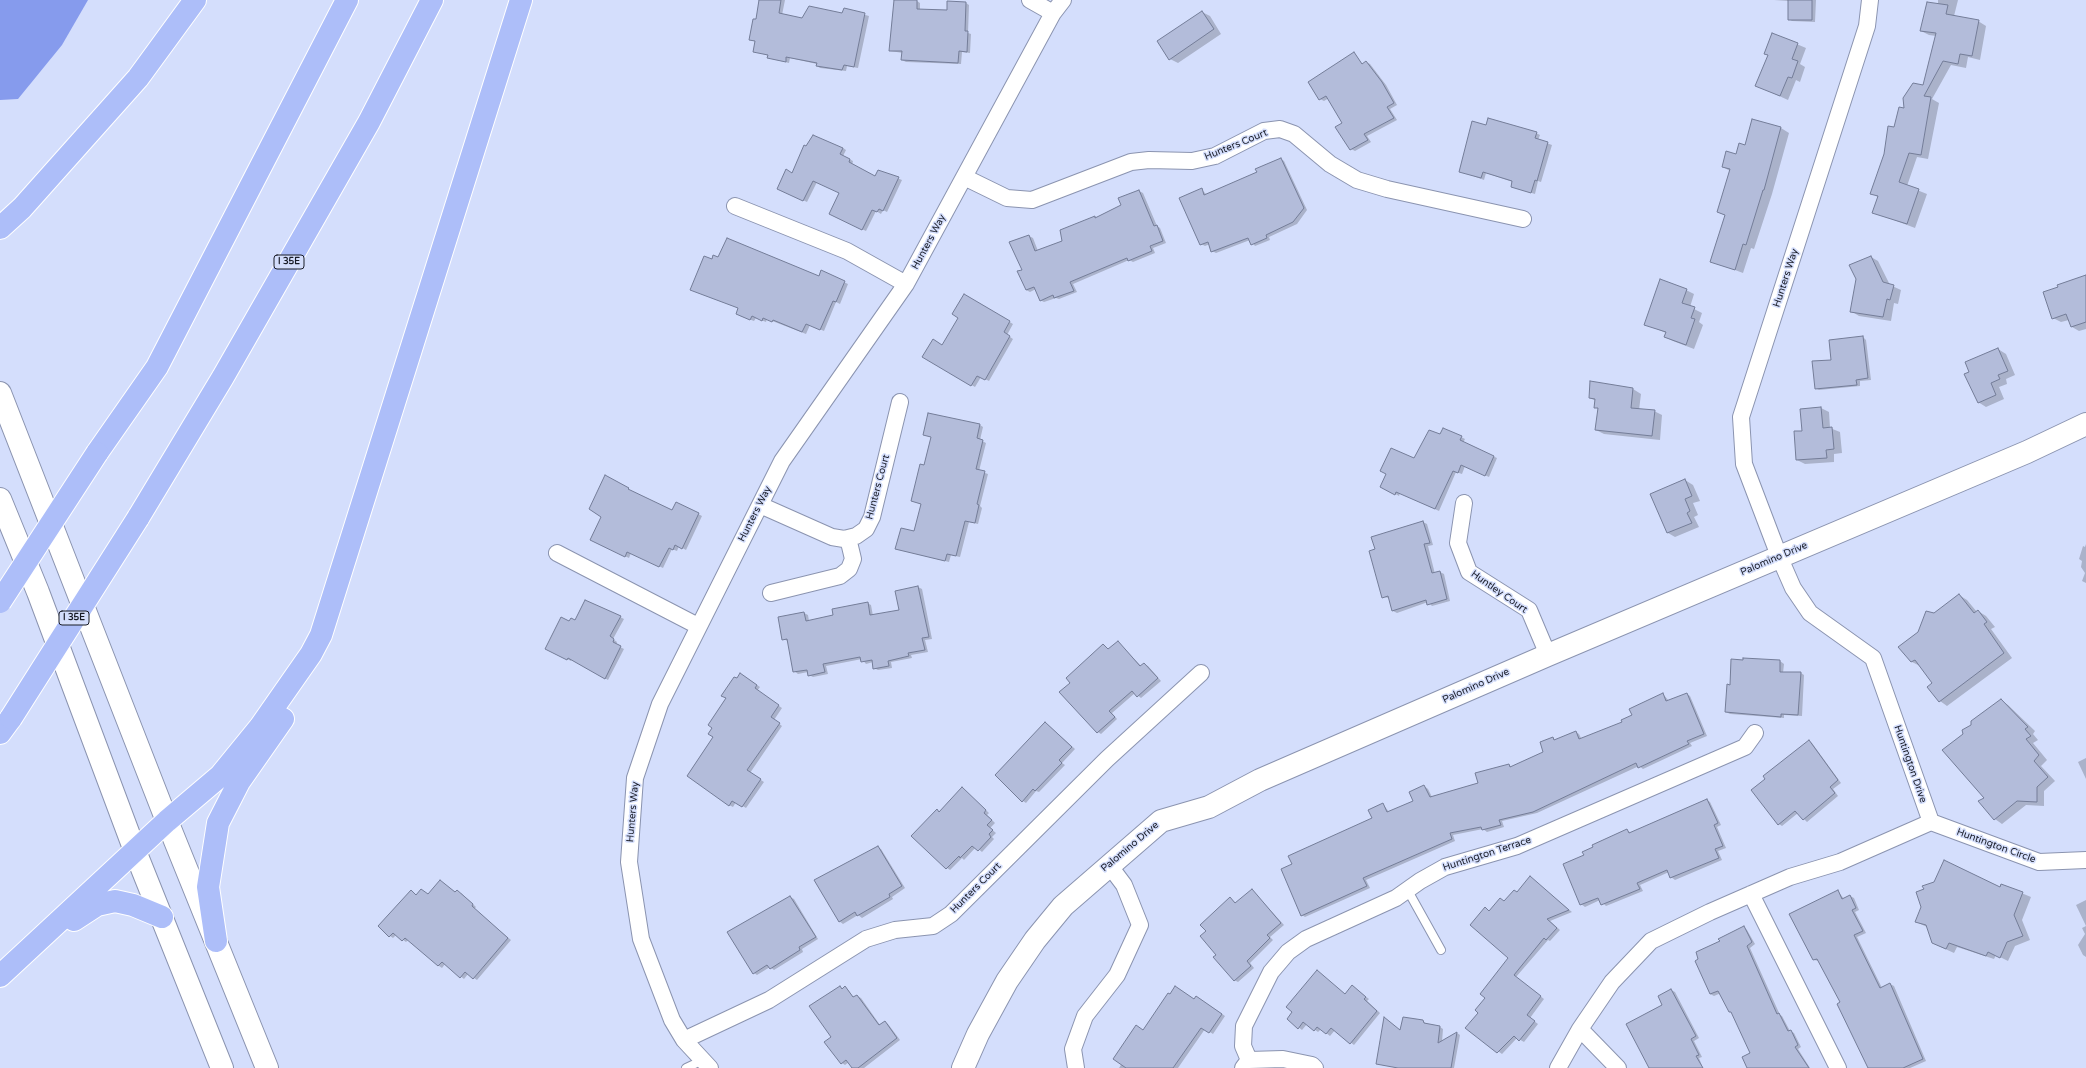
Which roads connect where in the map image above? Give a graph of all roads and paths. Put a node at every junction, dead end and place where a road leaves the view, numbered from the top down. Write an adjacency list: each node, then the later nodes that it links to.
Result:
1 (195, 0): 9 (highway)
2 (347, 0): 26 (highway, bridge)
3 (432, 0): 31 (highway, I 35E, bridge)
4 (521, 0): 28 (highway)
5 (1030, 0): 8 (street)
6 (1063, 0): 8 (street, Hunters Way)
7 (1870, 0): 24 (street, Hunters Way)
8 (1053, 13): 10 (street, Hunters Way)
9 (100, 120): 12 (highway); 14 (highway)
10 (964, 177): 13 (street, Hunters Court); 15 (street, Hunters Way)
11 (735, 206): 15 (street)
12 (0, 212)
13 (1523, 218)
14 (0, 228)
15 (906, 284): 21 (street, Hunters Way)
16 (0, 393): 33 (street)
17 (900, 402): 22 (street, Hunters Court)
18 (2086, 424): 24 (street, Palomino Drive)
19 (0, 499): 35 (street)
20 (1464, 503): 29 (street, Huntley Court)
21 (760, 505): 22 (street); 27 (street, Hunters Way)
22 (848, 538): 25 (street)
23 (557, 553): 27 (street)
24 (1779, 556): 29 (street, Palomino Drive); 34 (street, Huntington Drive)
25 (771, 593)
26 (0, 602)
27 (698, 626): 45 (street, Hunters Way)
28 (311, 654): 33 (highway); 41 (highway)
29 (1548, 655): 37 (street, Palomino Drive)
30 (1201, 673): 45 (street, Hunters Court)
31 (5, 725)
32 (1755, 732): 38 (street, Huntington Terrace)
33 (167, 821): 35 (highway); 41 (street)
34 (1931, 822): 36 (street, Huntington Circle); 39 (street)
35 (135, 851): 40 (street); 43 (highway)
36 (2086, 860)
37 (1109, 865): 51 (street, Palomino Drive); 52 (street)
38 (1407, 889): 42 (lane); 47 (street, Huntington Terrace)
39 (1752, 894): 44 (street); 56 (street)
40 (162, 917): 43 (highway); 48 (street)
41 (216, 941): 49 (street)
42 (1441, 950)
43 (0, 976)
44 (1580, 1029): 54 (street); 55 (street)
45 (684, 1040): 46 (street, Hunters Way)
46 (706, 1064): 50 (lane)
47 (1246, 1064): 53 (street)
48 (222, 1068)
49 (267, 1068)
50 (686, 1068)
51 (963, 1068)
52 (1076, 1068)
53 (1315, 1068)
54 (1558, 1068)
55 (1618, 1068)
56 (1838, 1068)

